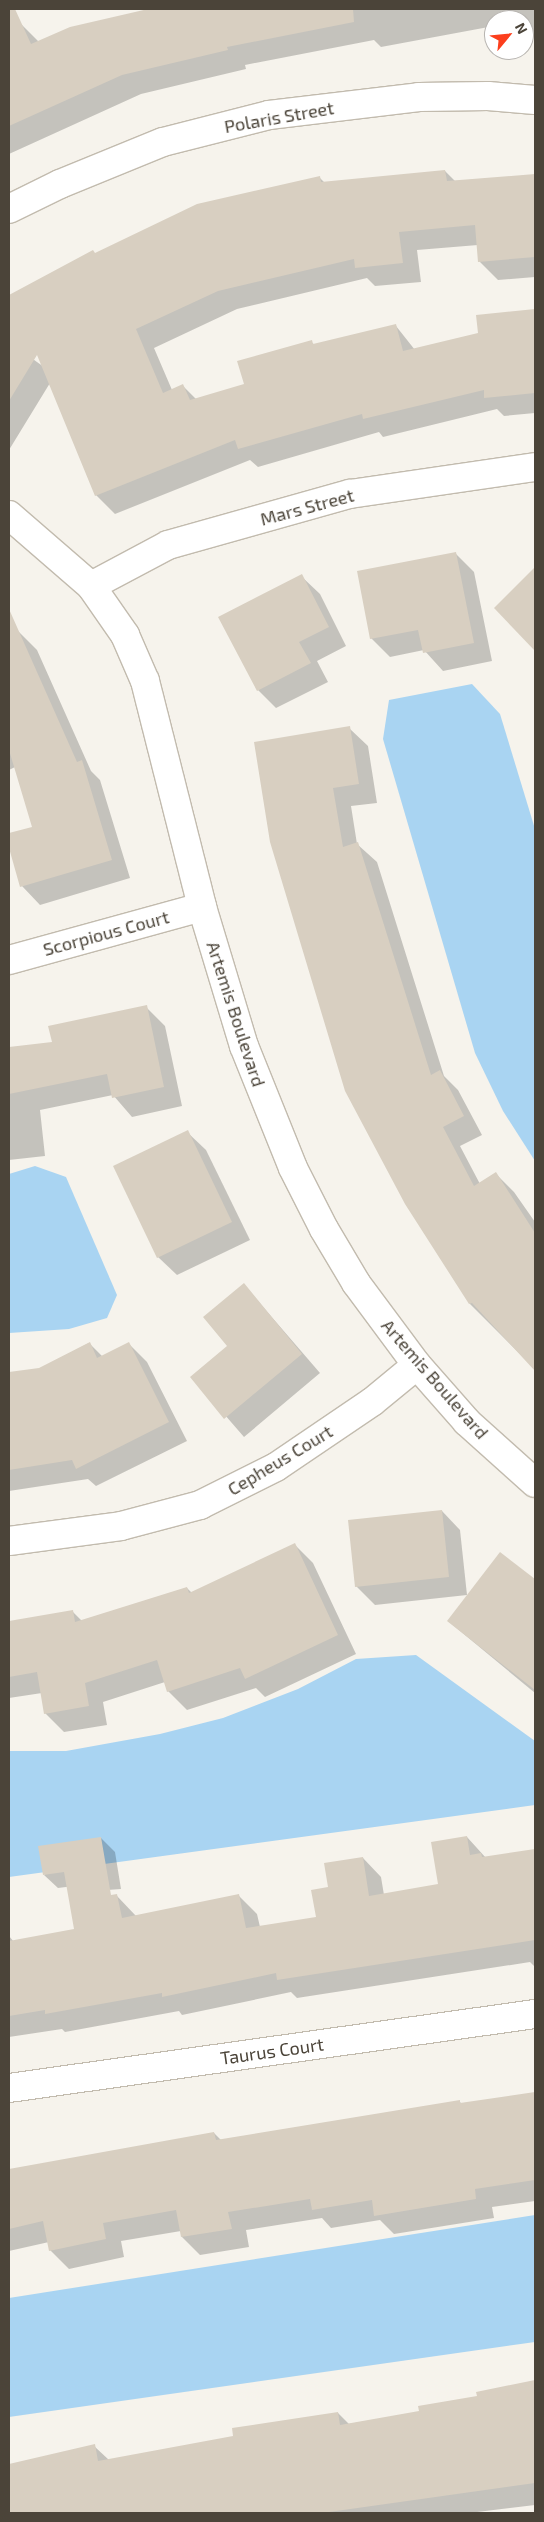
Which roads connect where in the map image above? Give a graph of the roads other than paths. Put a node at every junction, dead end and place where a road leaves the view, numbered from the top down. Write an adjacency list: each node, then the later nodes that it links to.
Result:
1 (535, 100): 2 (street, Polaris Street)
2 (9, 209)
3 (535, 467): 5 (street, Mars Street)
4 (9, 515): 5 (street, Artemis Boulevard)
5 (91, 586): 6 (street, Artemis Boulevard)
6 (202, 907): 7 (street, Scorpious Court); 8 (street, Artemis Boulevard)
7 (9, 960)
8 (417, 1365): 9 (street, Artemis Boulevard); 10 (street, Cepheus Court)
9 (535, 1483)
10 (9, 1541)
11 (535, 2014): 12 (street, Taurus Court)
12 (9, 2088)

